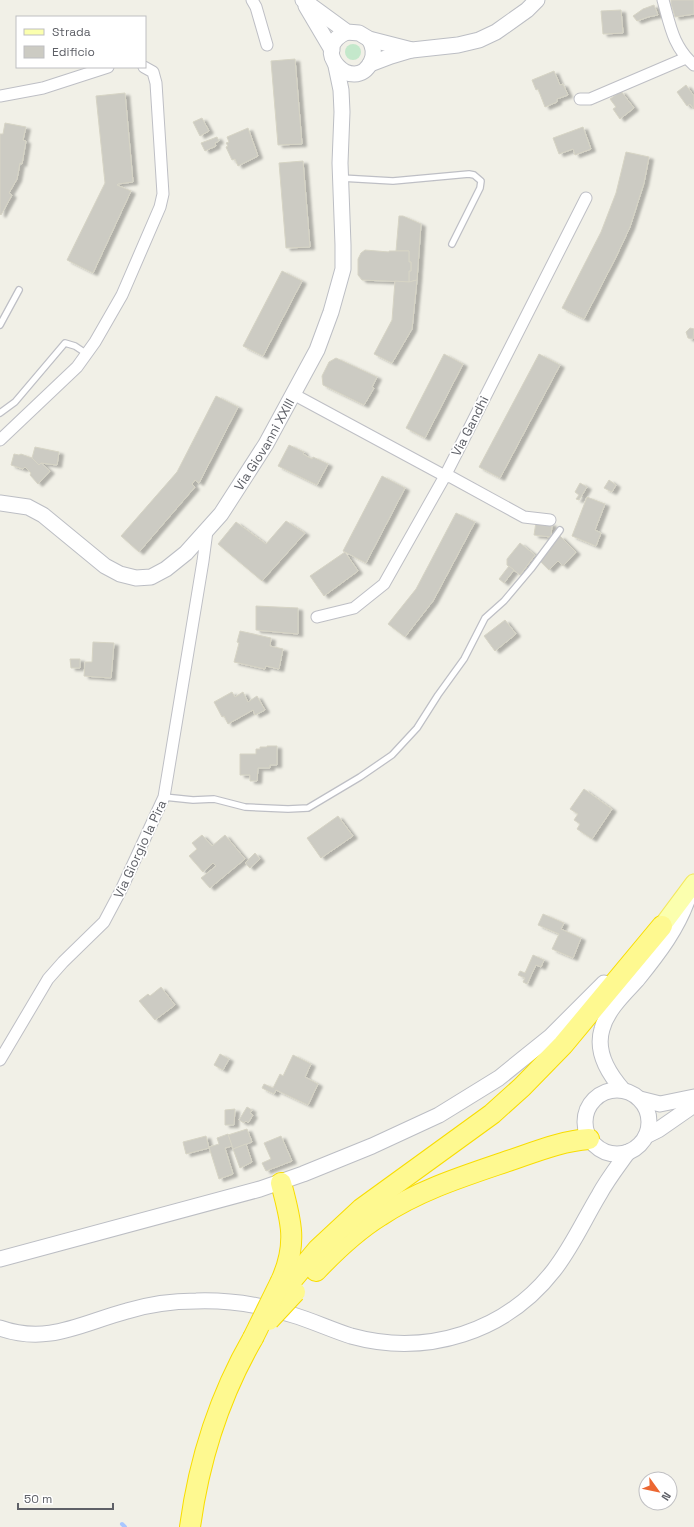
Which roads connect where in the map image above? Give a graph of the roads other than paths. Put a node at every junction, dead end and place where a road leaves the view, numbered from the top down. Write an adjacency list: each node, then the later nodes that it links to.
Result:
1 (252, 0): 7 (street)
2 (303, 0): 5 (main road); 8 (main road)
3 (537, 0): 9 (main road)
4 (663, 0): 10 (street)
5 (347, 32): 6 (main road); 8 (main road)
6 (369, 39): 9 (main road); 13 (main road)
7 (267, 45)
8 (332, 50): 11 (main road)
9 (412, 50): 13 (main road)
10 (690, 61): 16 (street)
11 (336, 66): 13 (main road); 17 (main road, Via Giovanni XXIII)
12 (105, 68): 15 (street)
13 (364, 68): 17 (main road, Via Giovanni XXIII)
14 (148, 69): 23 (street)
15 (0, 96)
16 (580, 99)
17 (342, 112): 18 (main road, Via Giovanni XXIII)
18 (341, 178): 20 (lane); 24 (main road, Via Giovanni XXIII)
19 (586, 198): 27 (street, Via Gandhi)
20 (452, 244)
21 (18, 290): 22 (lane)
22 (0, 325)
23 (87, 354): 25 (lane); 26 (street)
24 (293, 394): 27 (street); 31 (main road, Via Giovanni XXIII)
25 (0, 413)
26 (0, 440)
27 (445, 476): 29 (street); 32 (street, Via Gandhi)
28 (0, 503): 31 (main road, Via Giovanni XXIII)
29 (550, 520)
30 (560, 530): 33 (lane)
31 (207, 531): 33 (street, Via Giorgio la Pira)
32 (317, 617)
33 (164, 797): 36 (street, Via Giorgio la Pira)
34 (693, 884): 35 (main road); 37 (main road)
35 (662, 926): 44 (main road); 47 (highway)
36 (0, 1060)
37 (623, 1090): 39 (main road); 42 (main road)
38 (694, 1097): 39 (main road)
39 (640, 1099): 41 (main road)
40 (694, 1105): 41 (main road)
41 (646, 1136): 43 (main road)
42 (595, 1144): 43 (main road); 45 (main road); 47 (highway)
43 (628, 1152): 45 (main road)
44 (281, 1182): 46 (main road); 47 (highway)
45 (600, 1193): 48 (main road)
46 (0, 1259)
47 (288, 1287): 49 (highway, bridge)
48 (0, 1328)
49 (190, 1527)

